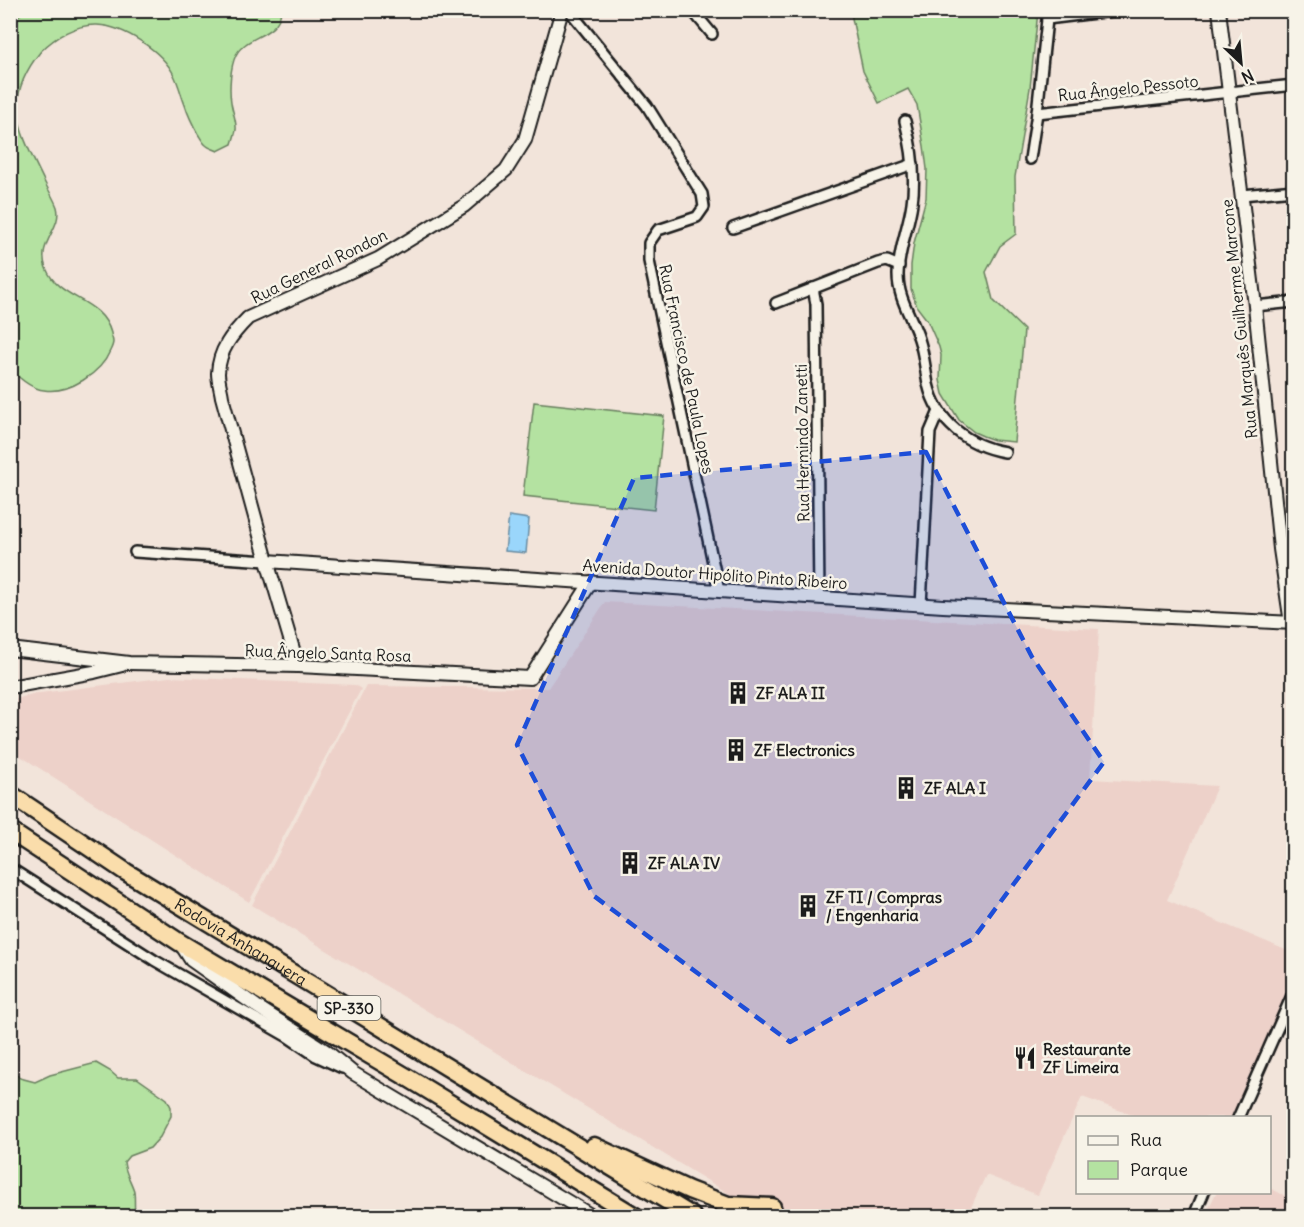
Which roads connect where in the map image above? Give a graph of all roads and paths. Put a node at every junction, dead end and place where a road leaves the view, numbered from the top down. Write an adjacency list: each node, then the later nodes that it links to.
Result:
1 (562, 10): 25 (street, Rua General Rondon)
2 (569, 10): 27 (street, Rua Francisco de Paula Lopes)
3 (692, 10): 7 (street)
4 (1120, 10): 6 (street)
5 (1219, 10): 9 (street, Rua Marquês Guilherme Marcone)
6 (1047, 15): 10 (street)
7 (712, 34)
8 (1293, 85): 9 (street, Rua Ângelo Pessoto)
9 (1229, 92): 10 (street, Rua Ângelo Pessoto); 15 (street, Rua Marquês Guilherme Marcone)
10 (1037, 113): 12 (street)
11 (905, 122): 13 (street)
12 (1030, 159)
13 (913, 164): 16 (street); 17 (street)
14 (1293, 190): 15 (street)
15 (1242, 195): 21 (street, Rua Marquês Guilherme Marcone)
16 (733, 228)
17 (899, 266): 18 (street); 22 (street)
18 (813, 288): 20 (street); 28 (street, Rua Hermindo Zanetti)
19 (1293, 302): 21 (street)
20 (776, 303)
21 (1255, 306): 30 (street, Rua Marquês Guilherme Marcone)
22 (939, 411): 23 (street); 29 (street)
23 (1005, 452)
24 (135, 552): 25 (street, Avenida Doutor Hipólito Pinto Ribeiro)
25 (267, 561): 26 (street, Avenida Doutor Hipólito Pinto Ribeiro); 33 (street, Rua General Rondon)
26 (591, 582): 27 (street, Avenida Doutor Hipólito Pinto Ribeiro); 33 (street, Rua Ângelo Santa Rosa)
27 (719, 591): 28 (street, Avenida Doutor Hipólito Pinto Ribeiro)
28 (819, 598): 29 (street, Avenida Doutor Hipólito Pinto Ribeiro)
29 (921, 605): 30 (street, Avenida Doutor Hipólito Pinto Ribeiro)
30 (1292, 623)
31 (10, 649): 32 (street, Rua Ângelo Santa Rosa)
32 (129, 663): 33 (street, Rua Ângelo Santa Rosa); 34 (street)
33 (298, 666)
34 (10, 687)
35 (10, 794): 41 (highway, Rodovia Anhanguera / SP-330)
36 (10, 831): 38 (highway, Rodovia Anhanguera / SP-330)
37 (10, 868): 40 (street)
38 (179, 942): 40 (street); 45 (highway, Rodovia Anhanguera / SP-330)
39 (1293, 991): 42 (street)
40 (353, 1073): 44 (street)
41 (521, 1113): 46 (highway, Rodovia Anhanguera / SP-330); 47 (highway)
42 (1239, 1116)
43 (1203, 1194): 48 (street)
44 (592, 1216)
45 (635, 1216)
46 (692, 1216)
47 (774, 1216)
48 (1194, 1216)

